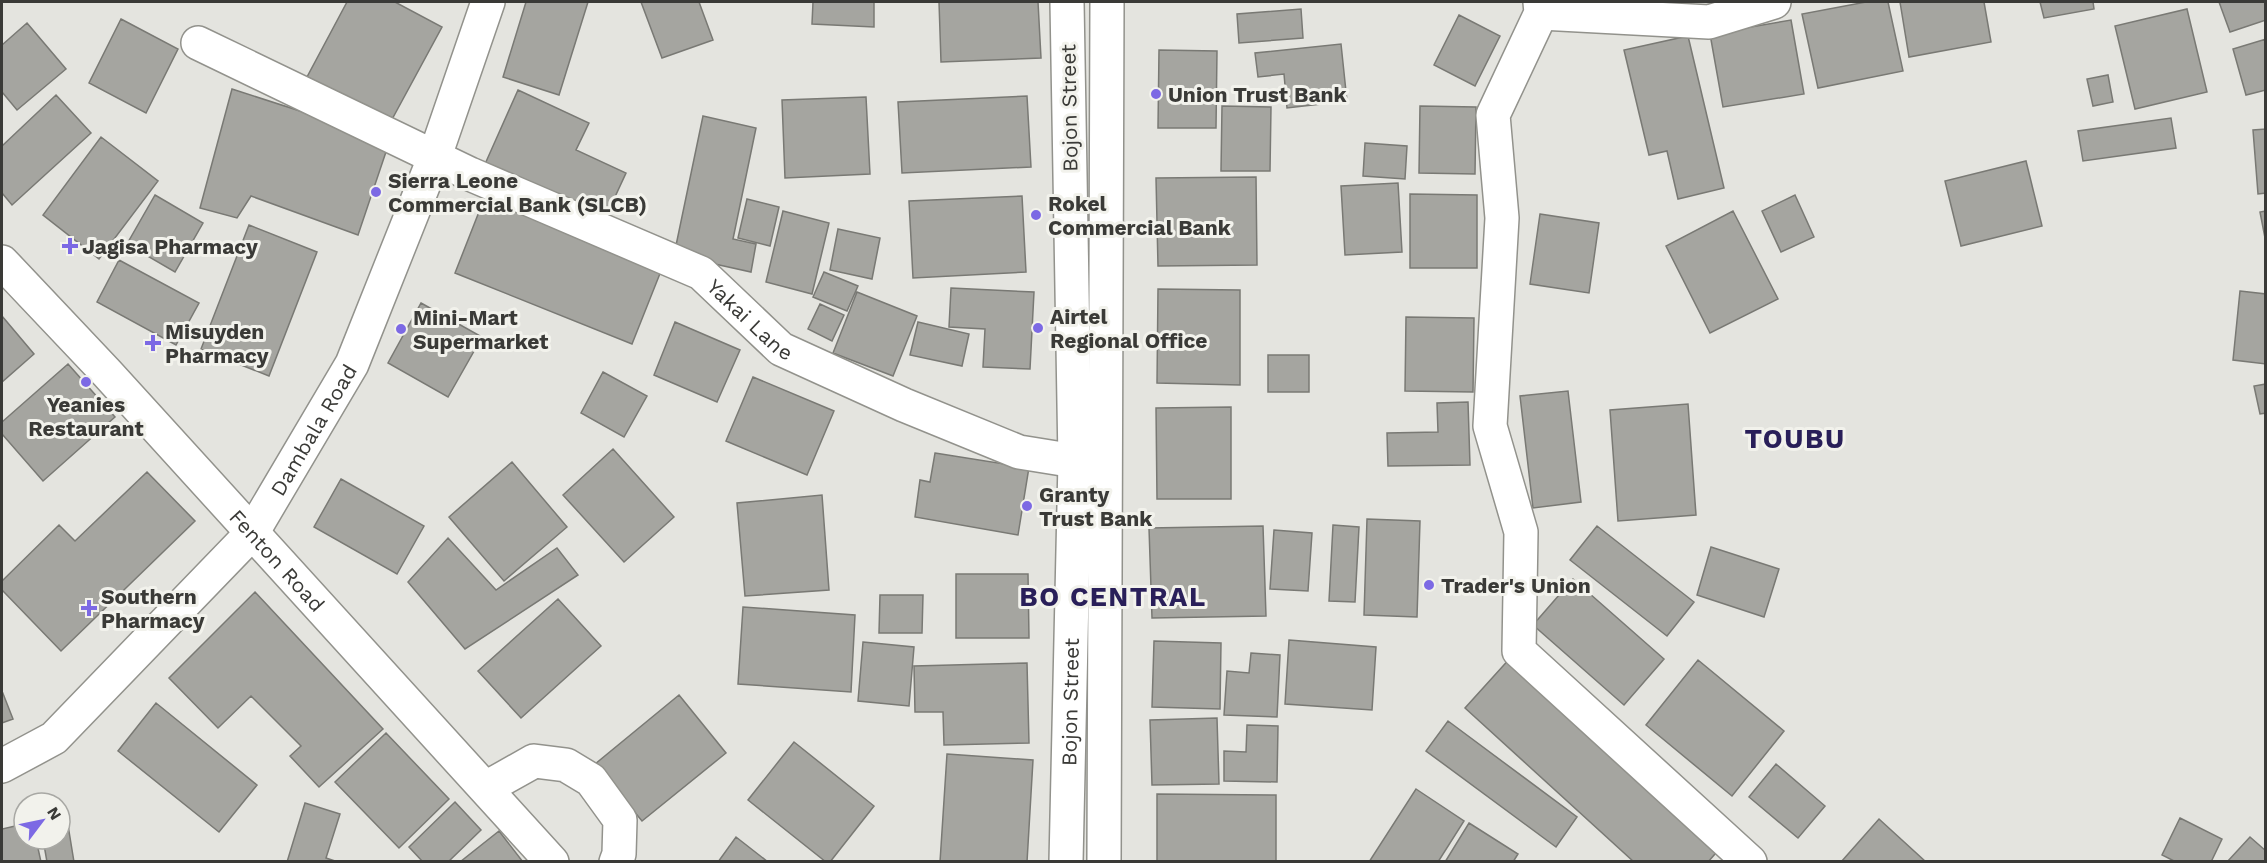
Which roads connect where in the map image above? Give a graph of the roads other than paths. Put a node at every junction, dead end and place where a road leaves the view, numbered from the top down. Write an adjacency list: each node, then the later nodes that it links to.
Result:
1 (488, 2): 7 (street, Dambala Road)
2 (1067, 2): 9 (street, Bojon Street)
3 (1107, 2): 16 (street, Bojon Street)
4 (1774, 2): 5 (street)
5 (1540, 7): 17 (street)
6 (198, 43): 7 (street, Yakai Lane)
7 (435, 156): 9 (street, Yakai Lane); 10 (street, Dambala Road)
8 (2, 262): 10 (street, Fenton Road)
9 (1075, 461): 15 (street, Bojon Street)
10 (252, 533): 11 (street, Dambala Road); 12 (street, Fenton Road)
11 (2, 766)
12 (486, 788): 13 (street, Fenton Road); 14 (street)
13 (552, 861)
14 (616, 861)
15 (1066, 861)
16 (1104, 861)
17 (1750, 861)

